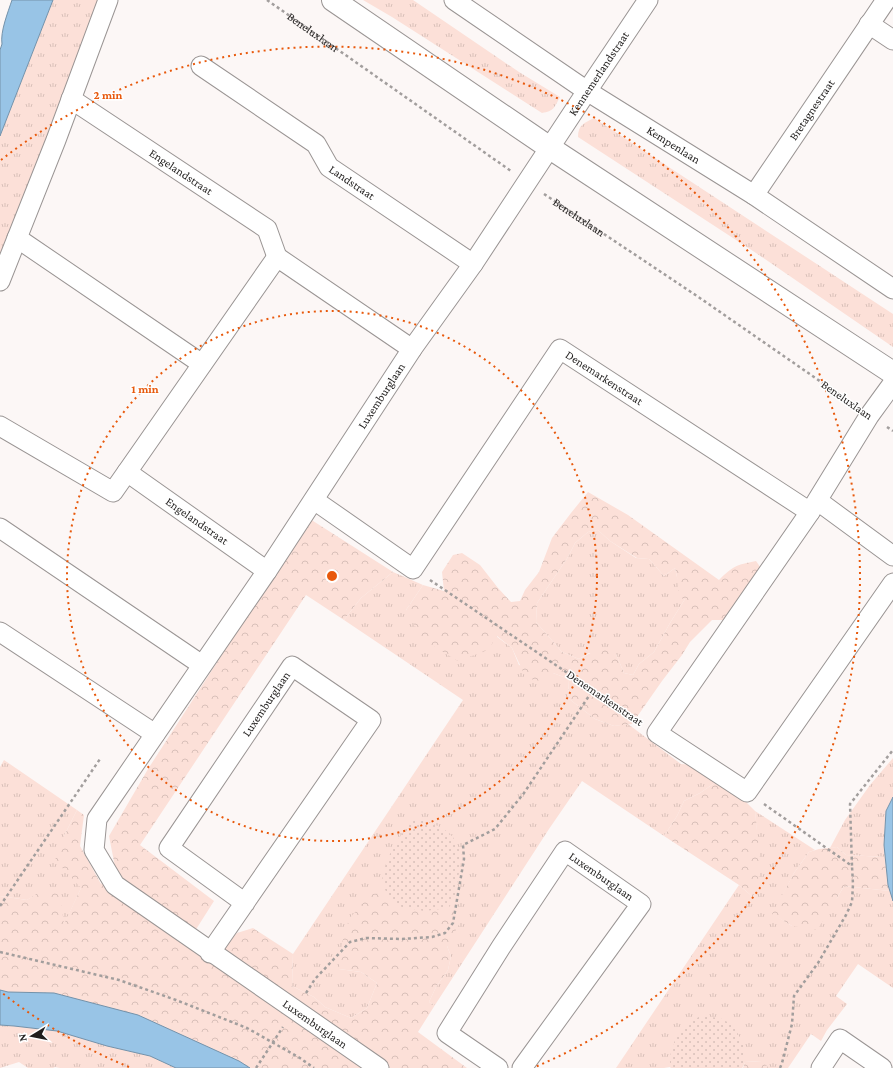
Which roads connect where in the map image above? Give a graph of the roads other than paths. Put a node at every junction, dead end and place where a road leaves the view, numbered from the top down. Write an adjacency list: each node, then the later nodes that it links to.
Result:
1 (108, 0): 10 (street)
2 (333, 0): 11 (main road)
3 (454, 0): 9 (street, Kempenlaan)
4 (648, 0): 9 (street, Kennemerlandstraat)
5 (886, 0): 6 (street, Bretagnestraat)
6 (869, 24): 7 (street); 12 (street, Bretagnestraat)
7 (893, 40)
8 (200, 66): 15 (street, Landstraat)
9 (587, 91): 11 (street, Kennemerlandstraat); 12 (street, Kempenlaan)
10 (71, 99): 13 (street); 14 (street, Engelandstraat)
11 (550, 148): 15 (street, Luxemburglaan); 20 (main road)
12 (754, 196): 17 (street, Kempenlaan)
13 (17, 238): 16 (street); 19 (street)
14 (277, 257): 18 (street); 19 (street)
15 (473, 264): 18 (street, Luxemburglaan)
16 (0, 281)
17 (893, 289)
18 (412, 349): 24 (street, Luxemburglaan)
19 (202, 364): 23 (street)
20 (893, 373)
21 (893, 383): 25 (street)
22 (0, 426): 23 (street)
23 (127, 472): 28 (street, Engelandstraat)
24 (314, 500): 25 (street, Denemarkenstraat); 28 (street, Luxemburglaan)
25 (814, 506): 27 (street, Denemarkenstraat); 29 (street)
26 (0, 528): 31 (street)
27 (893, 556)
28 (267, 571): 31 (street, Luxemburglaan)
29 (893, 583)
30 (0, 632): 32 (street)
31 (202, 665): 32 (street, Luxemburglaan)
32 (155, 734): 34 (street, Luxemburglaan)
33 (245, 903): 33 (street, Luxemburglaan); 34 (street, Luxemburglaan)
34 (210, 952): 35 (street, Luxemburglaan)
35 (379, 1068)
36 (498, 1068): 37 (street, Luxemburglaan)
37 (522, 1068)
38 (821, 1068): 39 (street)
39 (882, 1068)

